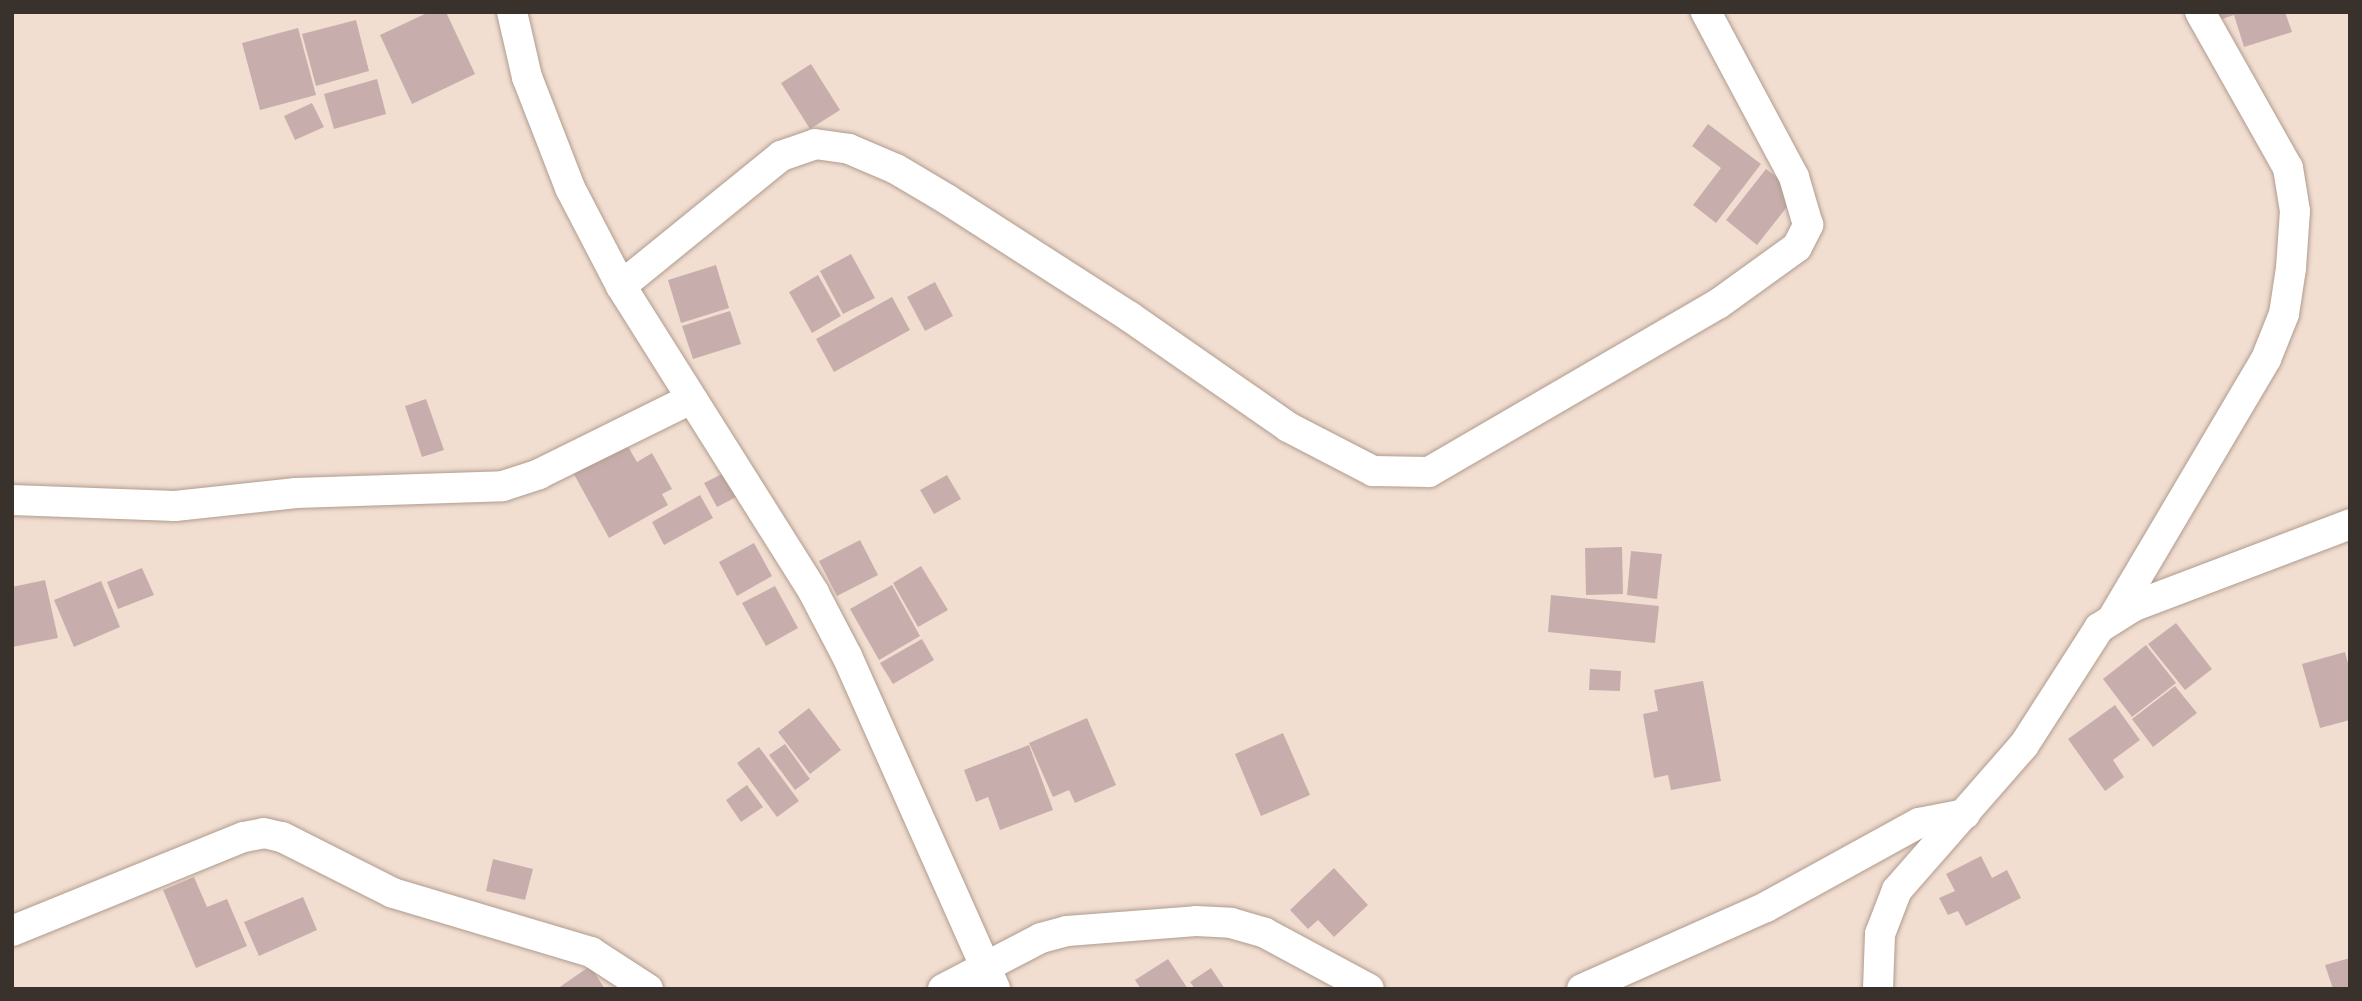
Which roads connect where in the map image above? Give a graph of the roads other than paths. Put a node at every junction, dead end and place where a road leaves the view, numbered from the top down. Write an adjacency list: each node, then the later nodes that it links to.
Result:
1 (512, 12): 4 (street)
2 (1706, 12): 4 (street)
3 (2200, 12): 8 (street)
4 (621, 286): 5 (street)
5 (691, 399): 6 (street); 11 (street)
6 (12, 500)
7 (2350, 524): 8 (street)
8 (2114, 616): 9 (street)
9 (1965, 814): 15 (street); 16 (street)
10 (12, 931): 12 (street)
11 (990, 978): 13 (street); 14 (street)
12 (649, 989)
13 (943, 989)
14 (1370, 989)
15 (1582, 989)
16 (1878, 989)

